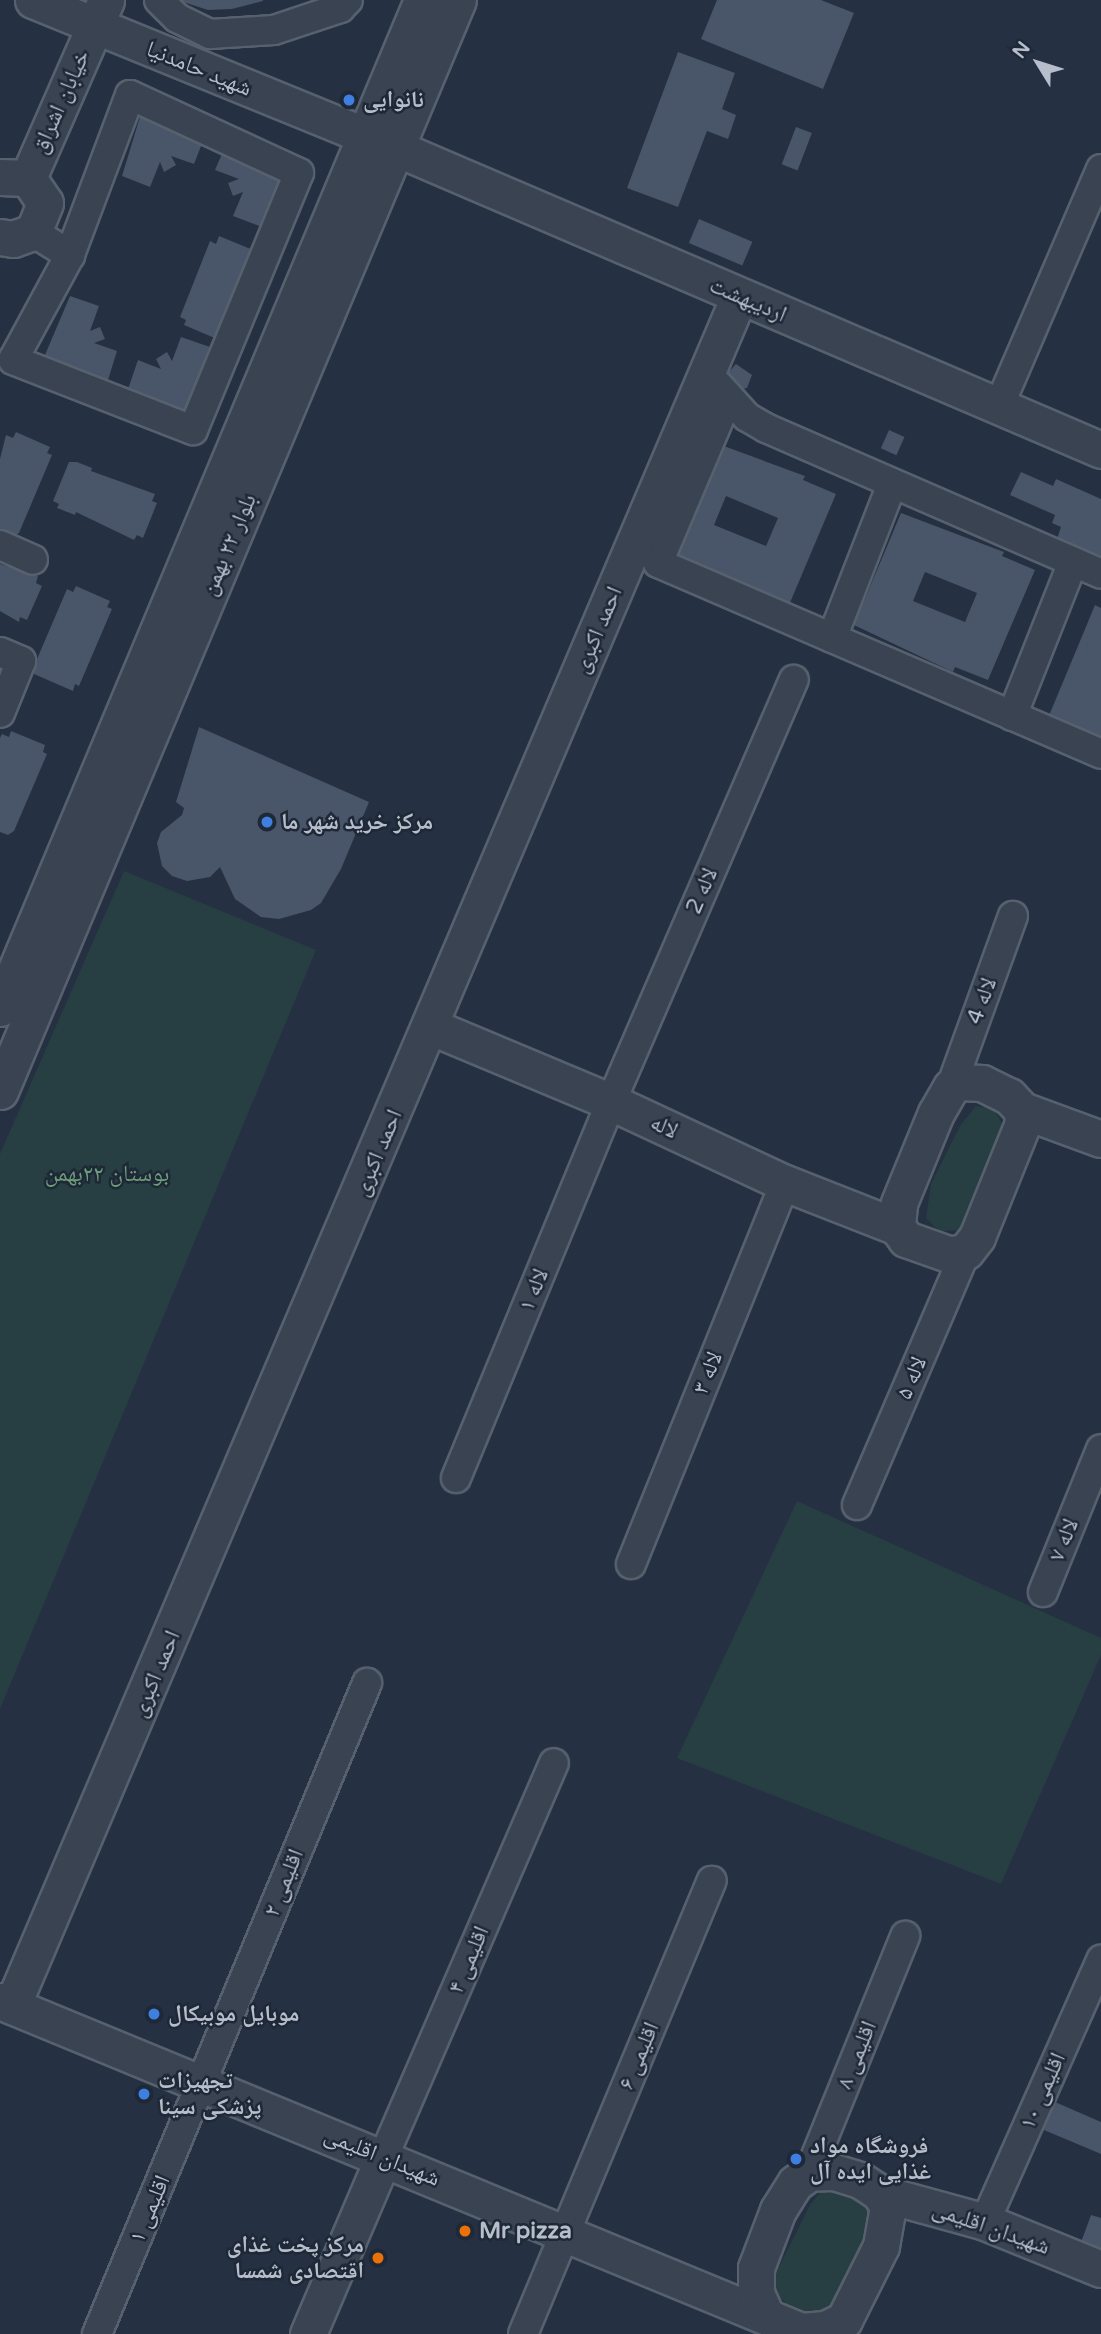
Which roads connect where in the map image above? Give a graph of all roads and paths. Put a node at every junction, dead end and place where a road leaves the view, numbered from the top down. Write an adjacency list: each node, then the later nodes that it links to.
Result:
1 (33, 0): 6 (street, شهید حامدنیا)
2 (159, 0): 3 (street)
3 (348, 0)
4 (422, 0): 7 (street, بلوار ۲۲ بهمن)
5 (458, 0): 7 (street, بلوار ۲۲ بهمن)
6 (100, 13): 7 (street, شهید حامدنیا); 9 (street, خیابان اشراق)
7 (380, 142): 12 (street, اردیبهشت); 28 (street, بلوار ۲۲ بهمن); 31 (street, بلوار ۲۲ بهمن)
8 (1101, 169): 14 (street)
9 (14, 177): 10 (street)
10 (9, 238): 11 (street)
11 (70, 255): 11 (street)
12 (738, 297): 13 (street, احمد اکبری); 14 (street, اردیبهشت)
13 (716, 387): 16 (street); 21 (street); 29 (street, احمد اکبری)
14 (999, 406): 15 (street, اردیبهشت)
15 (1101, 450)
16 (892, 484): 19 (street); 21 (street)
17 (0, 545): 18 (street)
18 (33, 561)
19 (1073, 562): 20 (street); 25 (street)
20 (1101, 574)
21 (832, 638): 25 (street)
22 (0, 652): 24 (street)
23 (794, 680): 32 (street, لاله 2)
24 (0, 713)
25 (1012, 716): 26 (street)
26 (1101, 754)
27 (1013, 916): 30 (street, لاله 4)
28 (0, 1007)
29 (432, 1027): 32 (street, لاله); 48 (street, احمد اکبری)
30 (951, 1087): 33 (street); 36 (street)
31 (0, 1091)
32 (611, 1102): 35 (street, لاله); 39 (street, لاله ۱)
33 (1022, 1110): 34 (street); 37 (street)
34 (1101, 1139)
35 (785, 1183): 36 (street, لاله); 41 (street, لاله ۳)
36 (897, 1227): 37 (street, لاله)
37 (967, 1251): 40 (street, لاله ۵)
38 (1101, 1449): 42 (street, لاله ۷)
39 (456, 1478)
40 (857, 1505)
41 (631, 1564)
42 (1043, 1591)
43 (367, 1683): 49 (street, اقلیمی ۲)
44 (554, 1763): 50 (street, اقلیمی ۴)
45 (712, 1881): 54 (street, اقلیمی ۶)
46 (905, 1936): 51 (street, اقلیمی ۸)
47 (1101, 1959): 53 (street, اقلیمی ۱۰)
48 (6, 2004): 49 (street, شهیدان اقلیمی)
49 (202, 2084): 50 (street, شهیدان اقلیمی); 61 (street, اقلیمی ۱)
50 (383, 2158): 54 (street, شهیدان اقلیمی); 62 (street)
51 (809, 2173): 52 (street); 55 (street)
52 (880, 2193): 53 (street, شهیدان اقلیمی); 59 (street)
53 (985, 2222): 56 (street, شهیدان اقلیمی)
54 (565, 2232): 57 (street, شهیدان اقلیمی); 63 (street, اقلیمی ۶)
55 (756, 2269): 57 (street); 58 (street)
56 (1101, 2269)
57 (705, 2289): 58 (street, شهیدان اقلیمی)
58 (765, 2314): 60 (street)
59 (841, 2327): 60 (street)
60 (802, 2332)
61 (97, 2334)
62 (308, 2334)
63 (523, 2334)

